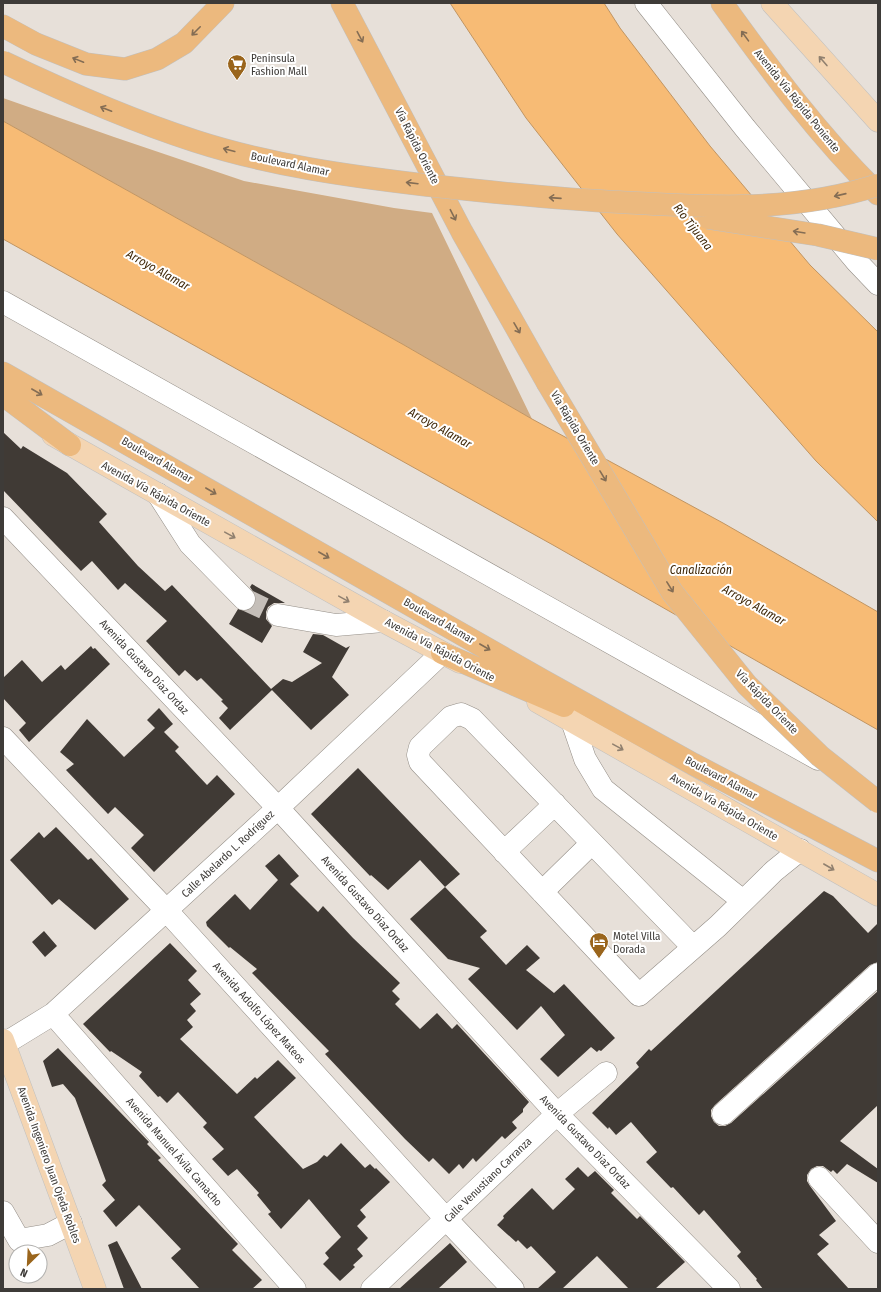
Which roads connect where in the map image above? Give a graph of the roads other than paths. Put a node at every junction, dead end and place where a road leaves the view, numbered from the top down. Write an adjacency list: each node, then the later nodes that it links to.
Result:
1 (223, 3): 6 (highway, one-way to 6)
2 (342, 3): 31 (highway, Vía Rápida Oriente, one-way to 31, bridge)
3 (646, 3): 15 (street)
4 (722, 3): 12 (highway, Avenida Vía Rápida Poniente, one-way to 4)
5 (772, 3): 8 (main road, one-way to 5)
6 (3, 26)
7 (3, 62): 13 (highway, Boulevard Alamar, one-way to 7, bridge)
8 (846, 87): 9 (main road); 10 (main road)
9 (878, 108)
10 (878, 121)
11 (878, 185): 13 (highway, one-way to 13, bridge)
12 (878, 194)
13 (594, 201): 14 (highway, one-way to 13, bridge)
14 (878, 249)
15 (878, 284)
16 (3, 302): 30 (street)
17 (3, 373): 29 (highway, Boulevard Alamar, one-way to 29)
18 (3, 395): 20 (highway)
19 (3, 403): 20 (main road, Avenida Vía Rápida Oriente)
20 (70, 446): 21 (main road, Avenida Vía Rápida Oriente)
21 (158, 494): 23 (street); 25 (main road, Avenida Vía Rápida Oriente, one-way to 25)
22 (3, 518): 33 (street, Avenida Gustavo Díaz Ordaz)
23 (244, 599)
24 (278, 616): 25 (street)
25 (383, 621): 26 (main road, Avenida Vía Rápida Oriente)
26 (442, 653): 27 (main road, Avenida Vía Rápida Oriente); 29 (highway); 33 (street, Calle Abelardo L. Rodríguez)
27 (572, 721): 35 (main road, Avenida Vía Rápida Oriente, one-way to 35); 40 (street)
28 (3, 738): 41 (street, Avenida Adolfo López Mateos)
29 (693, 764): 37 (highway, Boulevard Alamar)
30 (878, 792)
31 (878, 802)
32 (555, 804): 34 (street); 36 (street); 36 (street)
33 (278, 808): 41 (street, Calle Abelardo L. Rodríguez); 47 (street, Avenida Gustavo Díaz Ordaz)
34 (592, 843): 38 (street); 42 (street)
35 (800, 850): 39 (main road, Avenida Vía Rápida Oriente, one-way to 39); 40 (street)
36 (504, 852): 38 (street)
37 (878, 861)
38 (542, 892): 42 (street)
39 (878, 895)
40 (743, 901): 42 (street)
41 (167, 911): 44 (street, Calle Abelardo L. Rodríguez); 51 (street, Avenida Adolfo López Mateos)
42 (693, 947)
43 (878, 974): 48 (street)
44 (53, 1014): 45 (street, Calle Abelardo L. Rodríguez); 55 (street, Avenida Manuel Ávila Camacho)
45 (4, 1042): 52 (main road, Avenida Ingeniero Juan Ojeda Robles)
46 (606, 1073): 47 (street, Calle Venustiano Carranza)
47 (557, 1114): 51 (street, Calle Venustiano Carranza); 58 (street, Avenida Gustavo Díaz Ordaz)
48 (723, 1114)
49 (819, 1178): 53 (street)
50 (3, 1212): 52 (street)
51 (447, 1220): 56 (street, Calle Venustiano Carranza); 57 (street, Avenida Adolfo López Mateos)
52 (71, 1223): 54 (main road, Avenida Ingeniero Juan Ojeda Robles)
53 (878, 1242)
54 (95, 1289)
55 (295, 1289)
56 (372, 1289)
57 (513, 1289)
58 (729, 1289)

